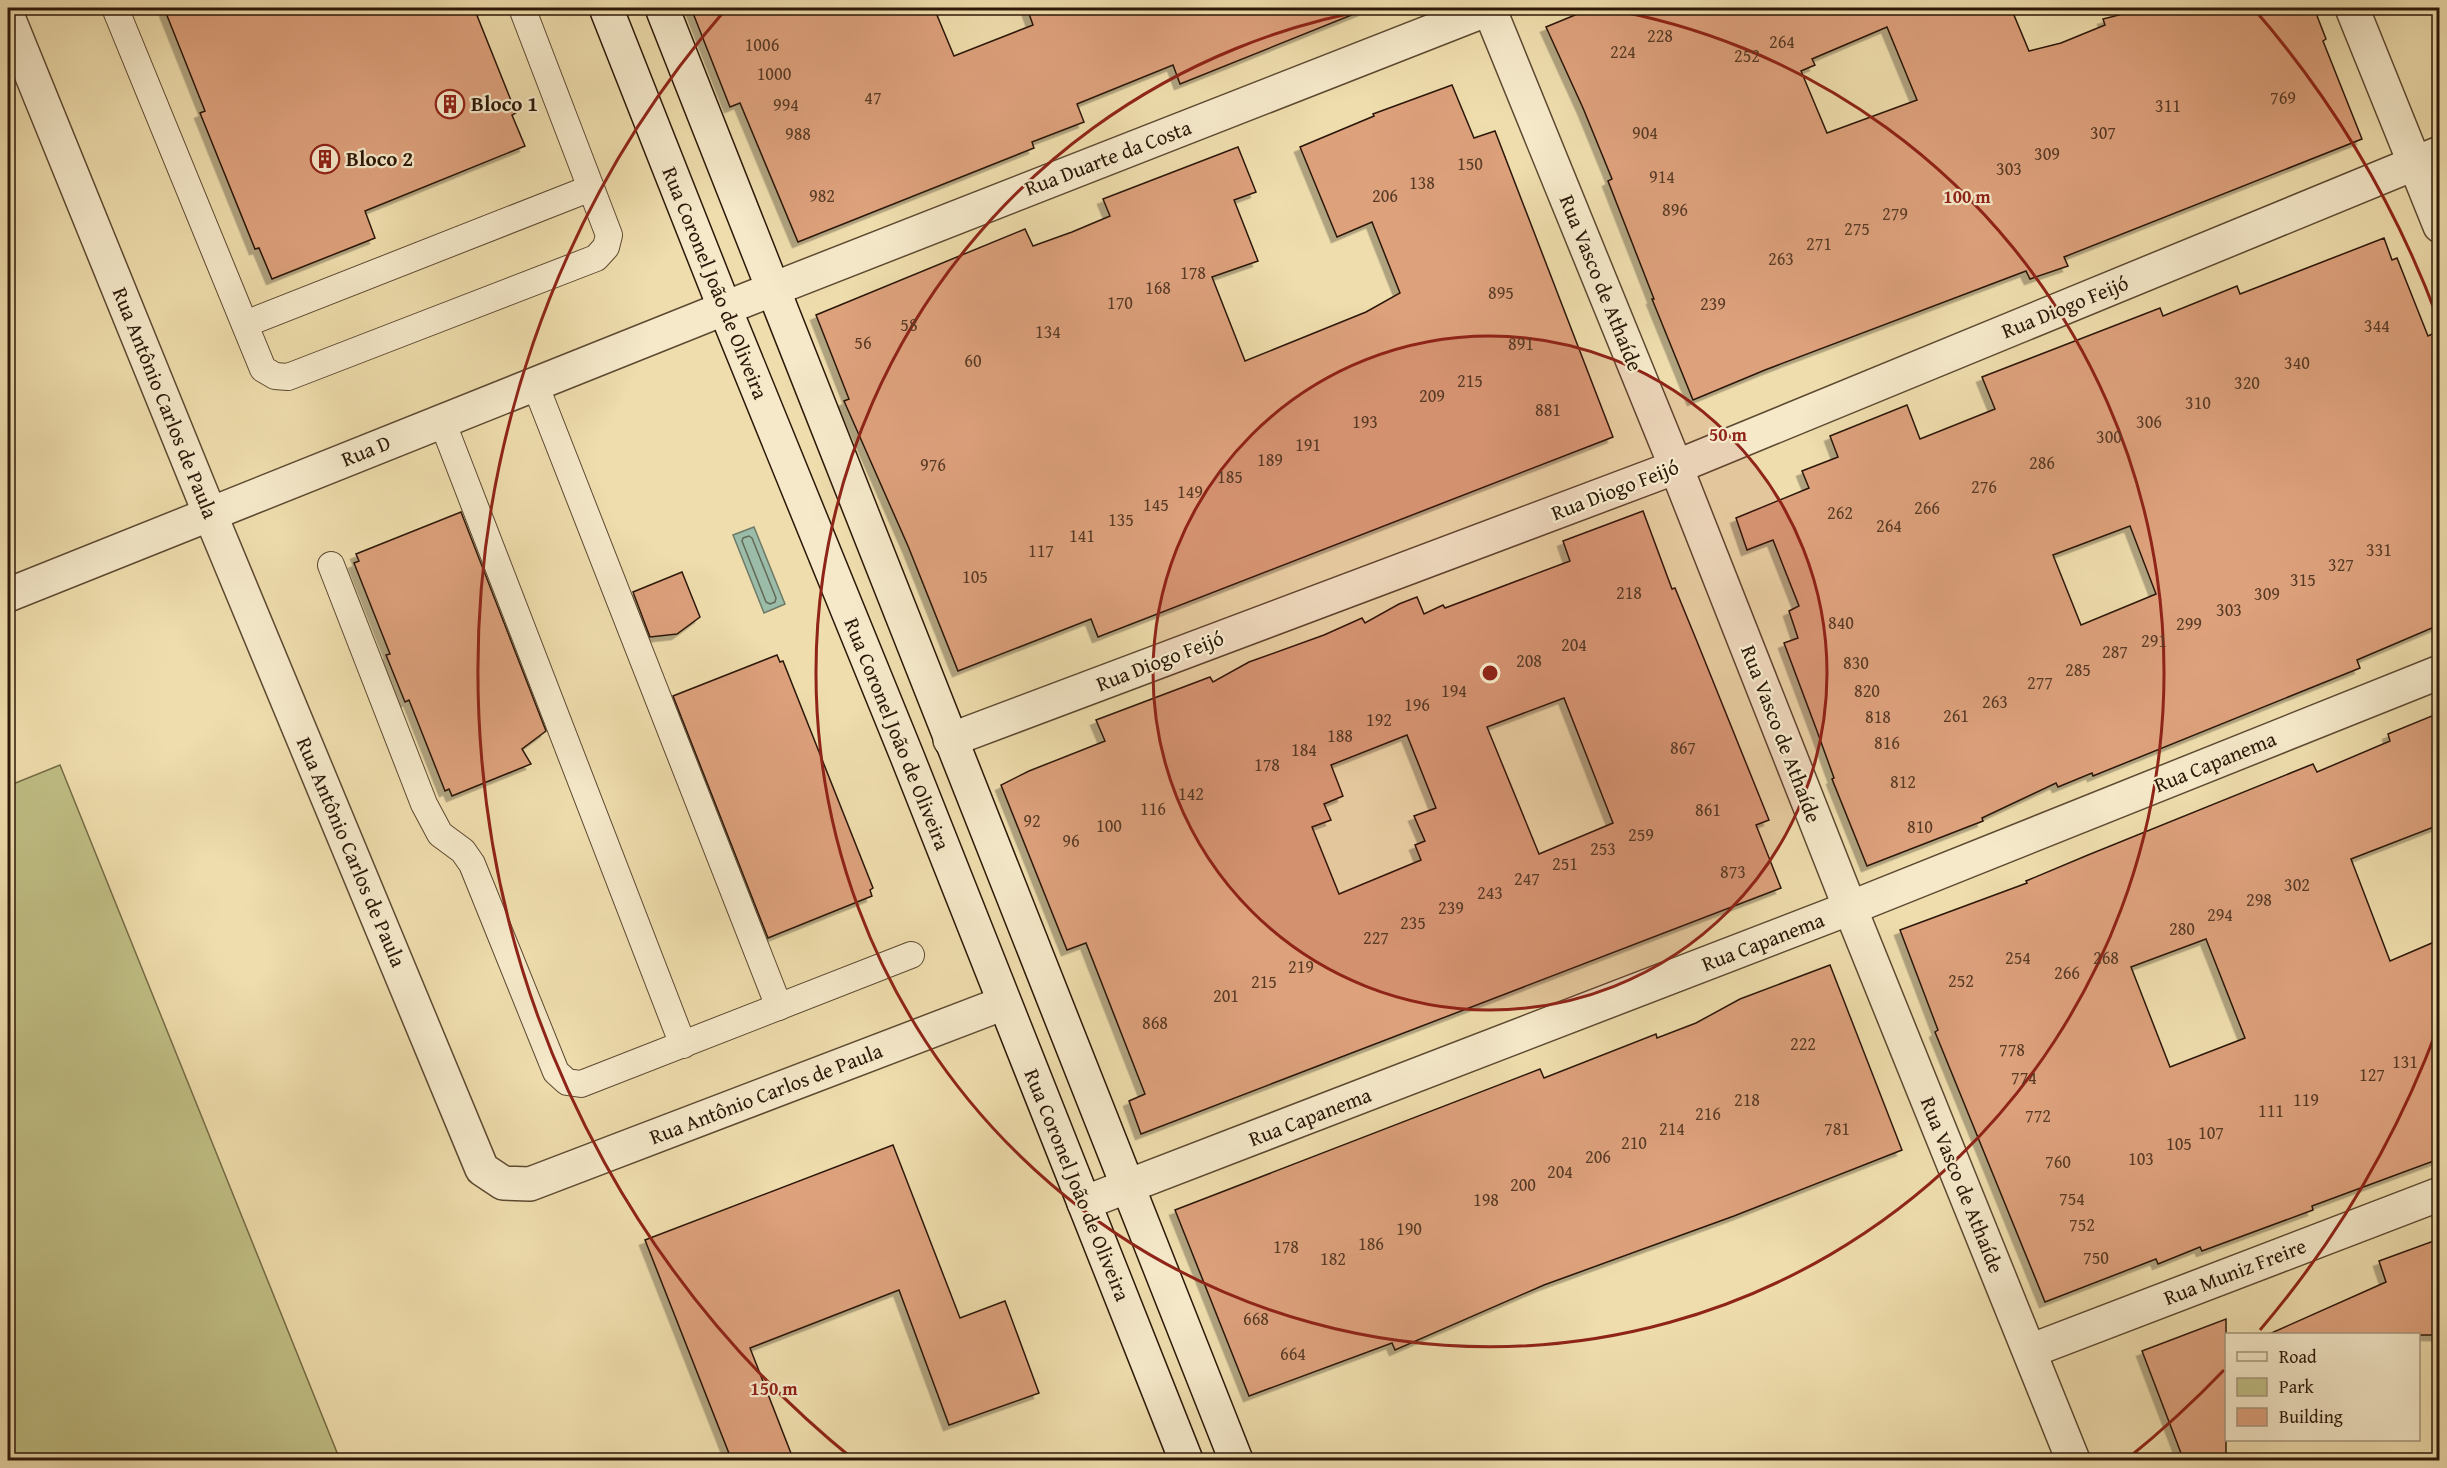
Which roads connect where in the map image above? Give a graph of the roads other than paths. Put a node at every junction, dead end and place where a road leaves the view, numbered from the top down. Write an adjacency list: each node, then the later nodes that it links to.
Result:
1 (115, 8): 13 (lane)
2 (522, 8): 9 (lane)
3 (606, 8): 12 (street, Rua Coronel João de Oliveira)
4 (662, 8): 11 (street)
5 (1490, 8): 11 (street, Rua Duarte da Costa); 16 (street, Rua Vasco de Athaíde)
6 (2352, 8): 8 (street)
7 (8, 17): 17 (street, Rua Antônio Carlos de Paula)
8 (2427, 158): 10 (street); 16 (street, Rua Diogo Feijó)
9 (591, 188): 13 (lane); 13 (lane)
10 (2439, 226)
11 (772, 290): 12 (street, Rua Duarte da Costa); 21 (street)
12 (725, 309): 14 (street, Rua D); 24 (street, Rua Coronel João de Oliveira)
13 (245, 324)
14 (535, 384): 15 (street, Rua D); 25 (lane)
15 (442, 421): 17 (street, Rua D); 26 (lane)
16 (1676, 468): 21 (street, Rua Diogo Feijó); 22 (street, Rua Vasco de Athaíde)
17 (210, 514): 19 (street, Rua D); 24 (street, Rua Antônio Carlos de Paula)
18 (331, 566): 26 (lane)
19 (8, 595)
20 (2439, 672): 22 (street, Rua Capanema)
21 (950, 740): 27 (street)
22 (1850, 908): 27 (street, Rua Capanema); 30 (street, Rua Vasco de Athaíde)
23 (911, 955): 25 (lane)
24 (1004, 1003): 29 (street, Rua Coronel João de Oliveira)
25 (779, 1007): 26 (lane)
26 (683, 1045)
27 (1127, 1188): 29 (street, Rua Capanema); 32 (street)
28 (2439, 1194): 30 (street, Rua Muniz Freire)
29 (1084, 1203): 31 (street, Rua Coronel João de Oliveira)
30 (2030, 1351): 33 (street, Rua Vasco de Athaíde)
31 (1186, 1461)
32 (1236, 1461)
33 (2073, 1461)

